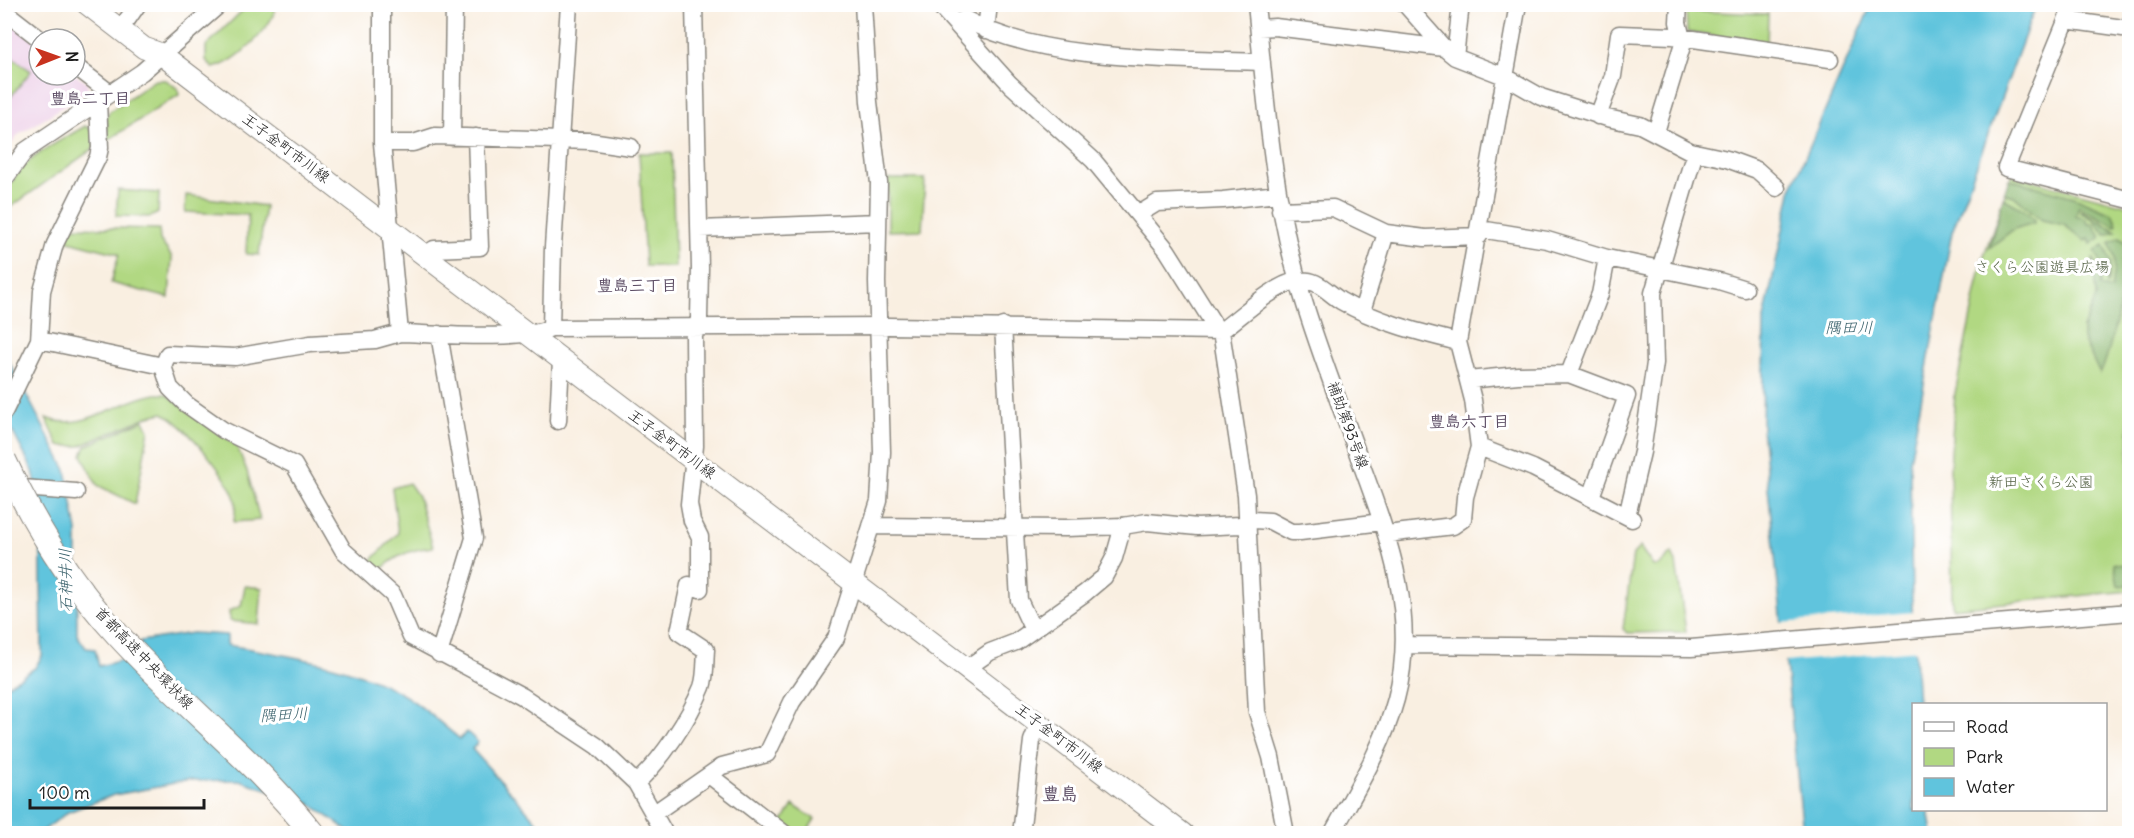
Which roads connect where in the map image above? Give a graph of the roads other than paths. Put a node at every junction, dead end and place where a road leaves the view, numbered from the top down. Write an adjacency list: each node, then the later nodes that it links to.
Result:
1 (87, 4): 26 (main road, 王子金町市川線)
2 (108, 4): 17 (main road, 王子金町市川線)
3 (220, 4): 26 (street)
4 (382, 4): 37 (street)
5 (454, 4): 34 (street)
6 (569, 4): 36 (street)
7 (694, 4): 47 (street)
8 (863, 4): 45 (street)
9 (938, 4): 19 (street)
10 (990, 4): 23 (street)
11 (1256, 4): 20 (street, 補助第93号線)
12 (1405, 4): 25 (street)
13 (1461, 4): 25 (street)
14 (1518, 4): 29 (street)
15 (1679, 4): 24 (street)
16 (4, 11): 21 (street)
17 (132, 12): 26 (main road, 王子金町市川線)
18 (2069, 12): 22 (street); 42 (street)
19 (956, 22): 23 (street); 44 (street)
20 (1259, 28): 25 (street); 28 (street, 補助第93号線)
21 (27, 29)
22 (2130, 29)
23 (986, 30): 28 (street)
24 (1682, 38): 27 (street); 32 (street); 33 (street)
25 (1449, 52): 29 (street)
26 (161, 54): 31 (street); 46 (main road, 王子金町市川線)
27 (1830, 58)
28 (1262, 62): 43 (street, 補助第93号線)
29 (1504, 76): 32 (street); 48 (street)
30 (87, 79): 31 (street)
31 (104, 97): 40 (street); 65 (street)
32 (1598, 116): 33 (street)
33 (1656, 132): 39 (street)
34 (452, 137): 35 (street); 37 (street)
35 (476, 137): 36 (street); 50 (street)
36 (561, 140): 38 (street); 58 (street)
37 (382, 143): 46 (street)
38 (631, 147)
39 (1695, 152): 41 (street); 52 (street)
40 (4, 180)
41 (1777, 188)
42 (2130, 200)
43 (1279, 202): 44 (street); 49 (street); 53 (street, 補助第93号線)
44 (1139, 214): 60 (street)
45 (878, 222): 47 (street); 56 (street)
46 (390, 227): 50 (main road, 王子金町市川線); 61 (street)
47 (700, 229): 59 (street)
48 (1479, 232): 49 (street); 51 (street); 64 (street)
49 (1386, 233): 55 (street)
50 (426, 255): 62 (main road, 王子金町市川線)
51 (1607, 258): 52 (street); 68 (street)
52 (1659, 270): 54 (street); 77 (street)
53 (1298, 281): 55 (street); 60 (street); 82 (street, 補助第93号線)
54 (1745, 290)
55 (1362, 311): 64 (street)
56 (877, 326): 57 (street); 59 (street); 79 (street)
57 (1003, 326): 60 (street); 81 (street)
58 (551, 328): 59 (street); 62 (street)
59 (696, 328): 73 (street)
60 (1221, 331): 78 (street)
61 (400, 333): 63 (street); 67 (street)
62 (525, 333): 63 (street); 66 (main road, 王子金町市川線)
63 (439, 334): 87 (street)
64 (1458, 342): 69 (street)
65 (37, 345): 67 (street); 70 (street)
66 (561, 360): 71 (street); 73 (main road, 王子金町市川線)
67 (163, 366): 87 (street)
68 (1569, 374): 69 (street); 77 (street)
69 (1468, 380): 72 (street)
70 (4, 412)
71 (558, 421)
72 (1479, 447): 77 (street); 82 (street)
73 (692, 459): 83 (main road, 王子金町市川線); 91 (street)
74 (4, 460): 94 (highway, 首都高速中央環状線, bridge)
75 (12, 486): 76 (street); 93 (highway, 首都高速中央環状線, bridge)
76 (76, 492)
77 (1591, 496)
78 (1248, 523): 80 (street); 82 (street); 99 (street)
79 (871, 526): 81 (street); 83 (street)
80 (1123, 526): 81 (street); 85 (street)
81 (1015, 528): 85 (street)
82 (1385, 528): 86 (street, 補助第93号線)
83 (854, 581): 88 (main road, 王子金町市川線); 90 (street)
84 (2129, 616): 86 (street)
85 (1033, 630): 88 (street)
86 (1404, 645): 100 (street, 補助第93号線)
87 (439, 654): 91 (street)
88 (967, 668): 89 (main road, 王子金町市川線)
89 (1039, 723): 97 (street); 98 (main road, 王子金町市川線)
90 (709, 775): 92 (street); 96 (street)
91 (636, 783): 92 (street)
92 (653, 814): 95 (street)
93 (307, 834)
94 (313, 834)
95 (665, 834)
96 (785, 834)
97 (1021, 834)
98 (1183, 834)
99 (1286, 834)
100 (1332, 834)

